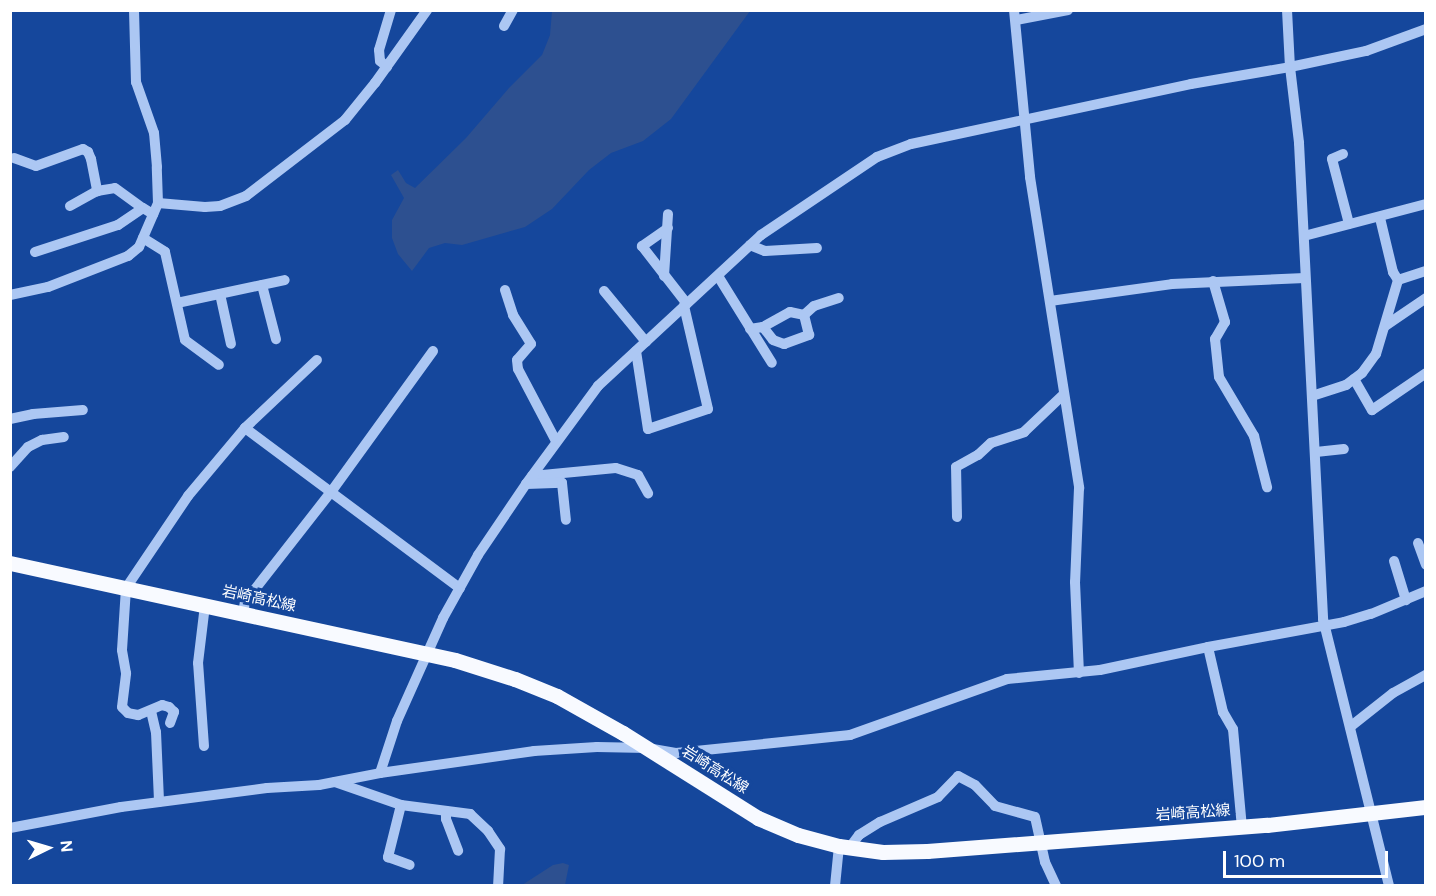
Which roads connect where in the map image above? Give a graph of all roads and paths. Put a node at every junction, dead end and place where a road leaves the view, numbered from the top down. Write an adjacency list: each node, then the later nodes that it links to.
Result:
1 (134, 10): 19 (street)
2 (392, 10): 10 (street)
3 (427, 10): 10 (street)
4 (513, 10): 8 (street)
5 (1068, 10): 7 (street)
6 (1287, 10): 11 (street)
7 (1015, 15): 12 (street)
8 (504, 26)
9 (1425, 29): 11 (street)
10 (387, 67): 19 (street)
11 (1290, 67): 12 (street); 24 (street)
12 (1024, 119): 26 (street); 43 (street)
13 (1343, 154): 22 (street)
14 (14, 158): 15 (street)
15 (97, 191): 17 (street); 18 (street)
16 (1425, 204): 21 (street)
17 (69, 206)
18 (142, 208): 19 (street); 28 (street)
19 (155, 208): 25 (street)
20 (668, 214): 23 (street)
21 (1380, 218): 22 (street); 34 (street)
22 (1349, 224): 24 (street)
23 (668, 228): 30 (street); 30 (street)
24 (1304, 236): 32 (street)
25 (143, 238): 40 (street); 44 (street)
26 (750, 245): 27 (street); 31 (street)
27 (817, 248)
28 (35, 252)
29 (1425, 271): 34 (street)
30 (664, 276): 45 (street)
31 (718, 276): 45 (street); 49 (street)
32 (1305, 278): 35 (street); 61 (street)
33 (285, 280): 36 (street)
34 (1398, 280): 47 (street)
35 (1213, 281): 43 (street); 71 (street)
36 (262, 285): 39 (street); 50 (street)
37 (505, 290): 66 (street)
38 (604, 291): 51 (street)
39 (220, 294): 44 (street); 52 (street)
40 (10, 295)
41 (839, 298): 46 (street)
42 (1425, 298): 47 (street)
43 (1050, 301): 60 (street)
44 (177, 303): 57 (street)
45 (686, 305): 51 (street); 54 (street)
46 (804, 315): 48 (street); 48 (street)
47 (1385, 326): 59 (street)
48 (763, 327): 49 (street)
49 (750, 329): 56 (street)
50 (276, 339)
51 (646, 342): 54 (street)
52 (231, 344)
53 (433, 351): 72 (street)
54 (636, 351): 66 (street)
55 (317, 360): 64 (street)
56 (772, 363)
57 (219, 365)
58 (1425, 373): 59 (street)
59 (1354, 379): 61 (street)
60 (1064, 394): 74 (street); 89 (street)
61 (1312, 396): 68 (street)
62 (83, 410): 63 (street)
63 (10, 419)
64 (244, 428): 72 (street); 80 (street)
65 (63, 437): 69 (street)
66 (556, 441): 70 (street)
67 (1344, 449): 68 (street)
68 (1316, 452): 86 (street)
69 (10, 468)
70 (529, 480): 73 (street); 75 (street); 81 (street)
71 (1267, 487)
72 (331, 492): 81 (street); 85 (street)
73 (648, 493)
74 (957, 517)
75 (566, 520)
76 (1418, 543): 79 (street)
77 (1394, 561): 83 (street)
78 (10, 563): 80 (main road, 岩崎高松線)
79 (1425, 565)
80 (126, 588): 84 (main road, 岩崎高松線); 91 (street)
81 (460, 588): 88 (street)
82 (1425, 591): 83 (street)
83 (1406, 600): 86 (street)
84 (205, 605): 85 (main road, 岩崎高松線); 94 (street)
85 (243, 614): 88 (main road, 岩崎高松線)
86 (1325, 626): 87 (street); 93 (street)
87 (1208, 647): 89 (street); 103 (street)
88 (427, 654): 95 (main road, 岩崎高松線); 96 (street)
89 (1079, 673): 95 (street)
90 (1425, 675): 93 (street)
91 (151, 711): 92 (street); 98 (street)
92 (170, 723)
93 (1350, 727): 102 (street)
94 (204, 746)
95 (647, 748): 96 (street); 106 (main road, 岩崎高松線)
96 (380, 773): 97 (street)
97 (334, 782): 98 (street); 99 (street)
98 (159, 802): 104 (street)
99 (401, 805): 101 (street); 108 (street)
100 (1425, 807): 102 (main road, 岩崎高松線)
101 (446, 811): 107 (street); 109 (street)
102 (1372, 814): 103 (main road, 岩崎高松線); 112 (street)
103 (1242, 827): 105 (main road, 岩崎高松線)
104 (10, 828)
105 (1042, 842): 106 (main road, 岩崎高松線); 106 (street); 111 (street)
106 (844, 846): 110 (street)
107 (458, 851)
108 (410, 865)
109 (498, 885)
110 (835, 885)
111 (1056, 885)
112 (1389, 885)

